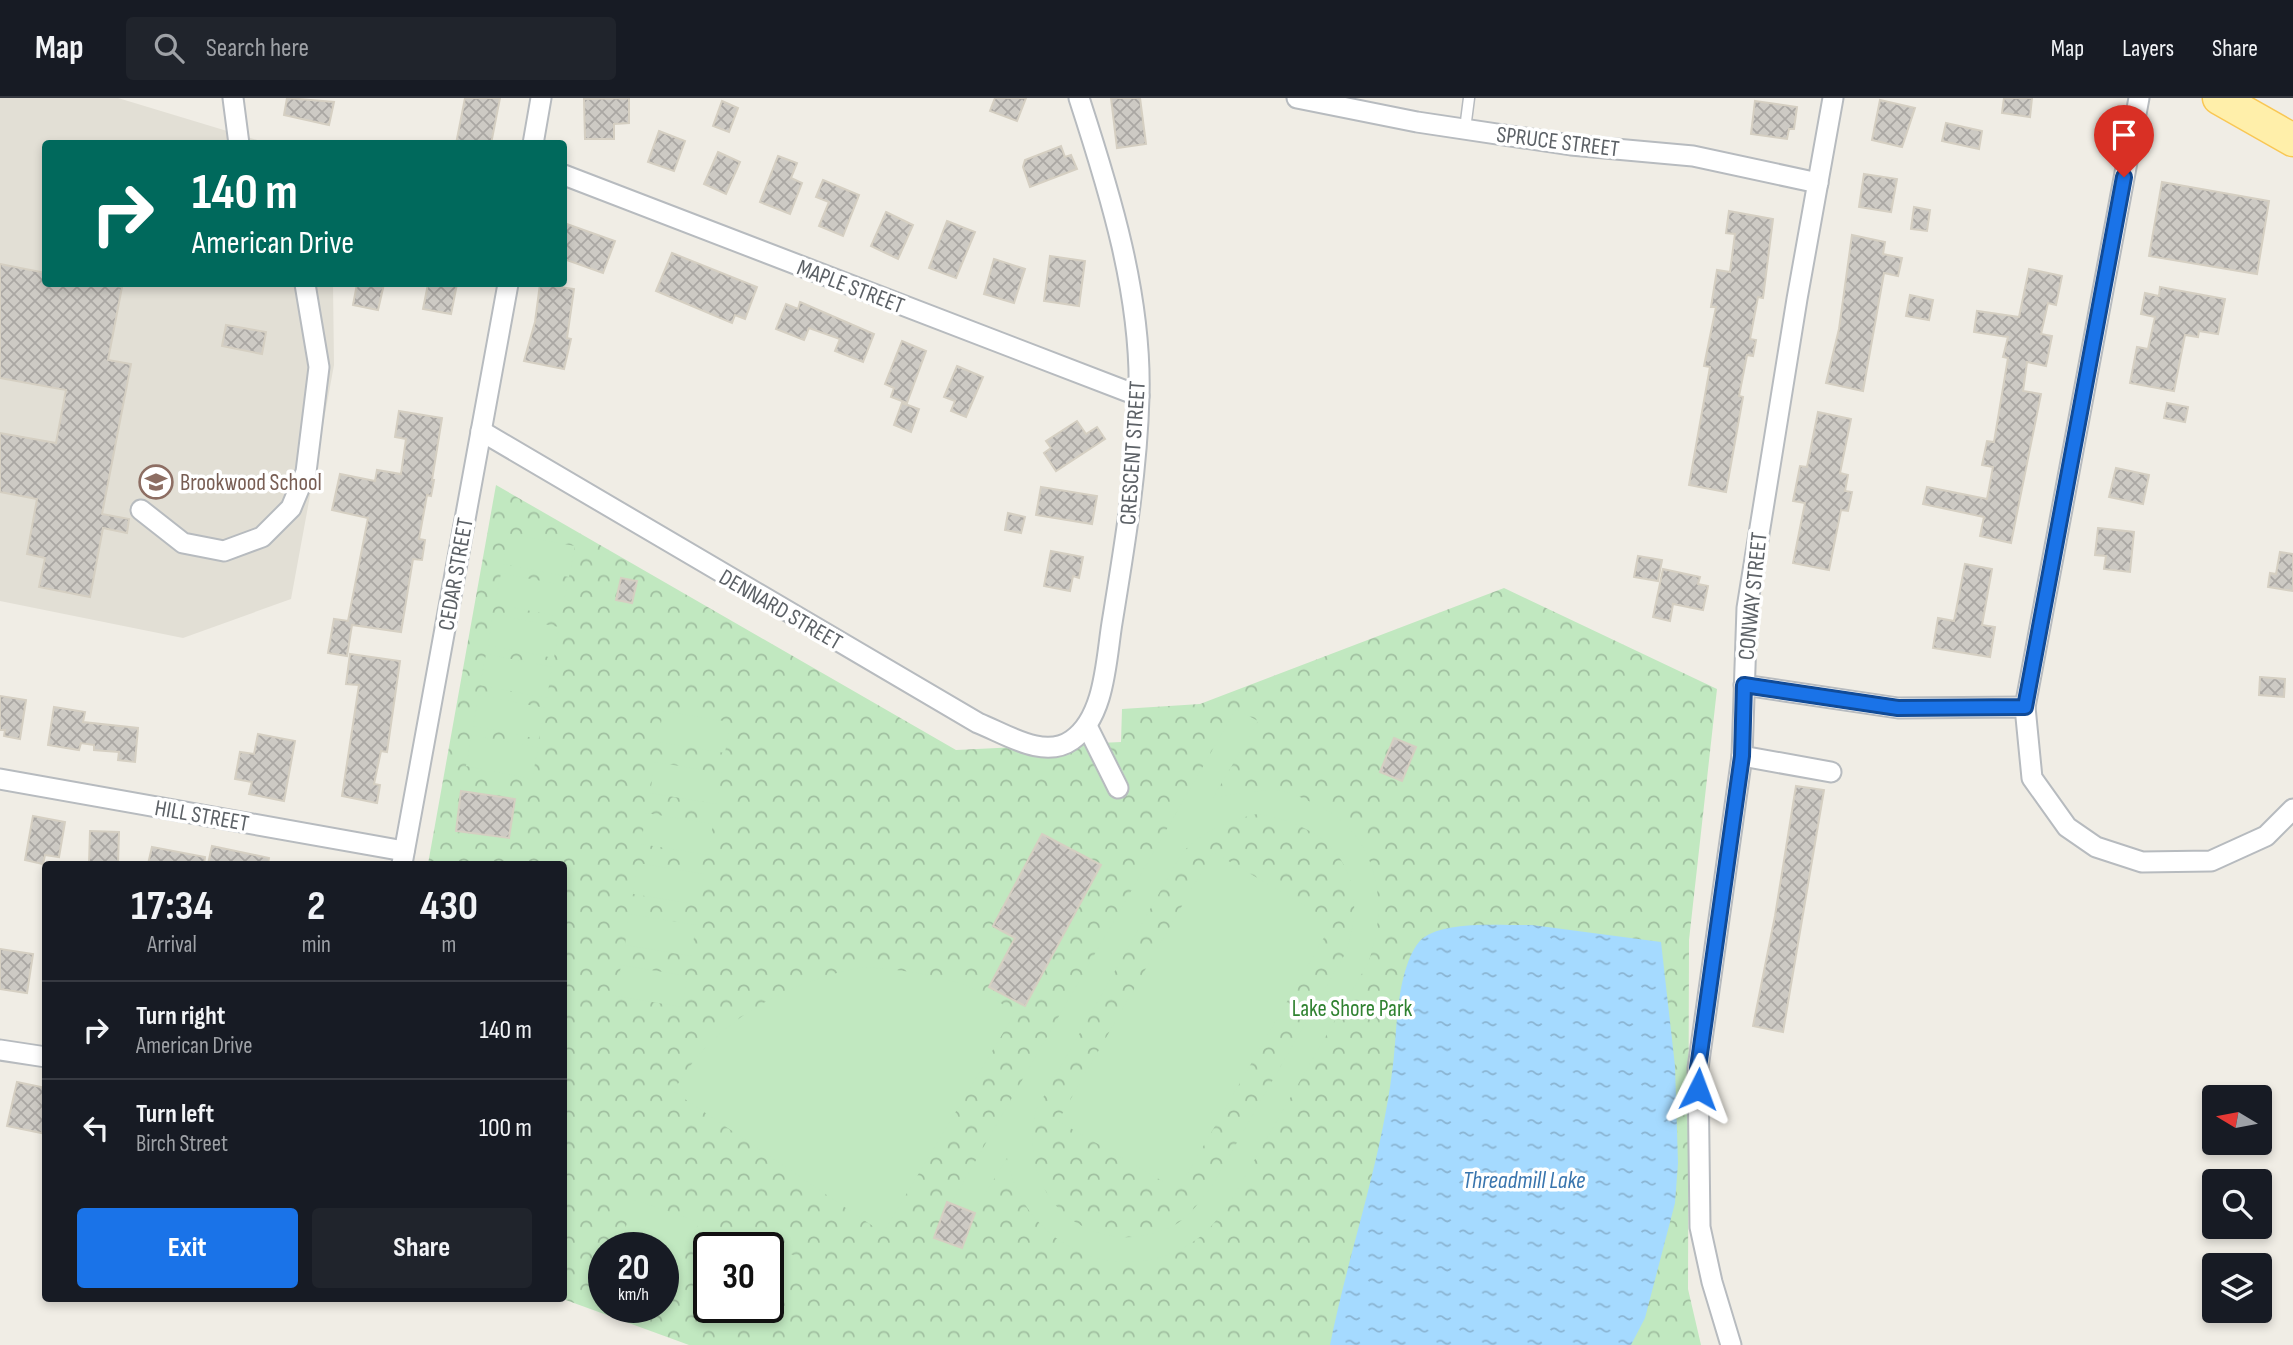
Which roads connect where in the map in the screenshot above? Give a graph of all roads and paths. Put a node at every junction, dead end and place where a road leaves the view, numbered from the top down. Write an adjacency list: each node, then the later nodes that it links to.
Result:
1 (233, 98): 10 (street)
2 (541, 98): 11 (street)
3 (1079, 98): 17 (street, CRESCENT STREET)
4 (1297, 98): 9 (street, SPRUCE STREET)
5 (1469, 98): 9 (lane)
6 (1833, 98): 14 (street, CONWAY STREET)
7 (2139, 98): 21 (street)
8 (2219, 98): 12 (main road)
9 (1465, 129): 14 (street, SPRUCE STREET)
10 (238, 140)
11 (534, 140)
12 (2293, 140)
13 (567, 176): 17 (street, MAPLE STREET)
14 (1818, 183): 20 (street, CONWAY STREET)
15 (306, 287): 19 (street)
16 (507, 287): 18 (street, CEDAR STREET)
17 (1139, 396): 22 (street, CRESCENT STREET)
18 (481, 431): 22 (street, DENNARD STREET); 28 (street, CEDAR STREET)
19 (141, 510)
20 (1744, 685): 21 (street); 23 (street, CONWAY STREET)
21 (2025, 707): 27 (street)
22 (1087, 726): 26 (street)
23 (1742, 756): 24 (street); 31 (street, CONWAY STREET)
24 (1831, 772)
25 (0, 779): 28 (street, HILL STREET)
26 (1118, 788)
27 (2293, 809)
28 (403, 858)
29 (0, 1050): 30 (street)
30 (42, 1056)
31 (1731, 1345)

